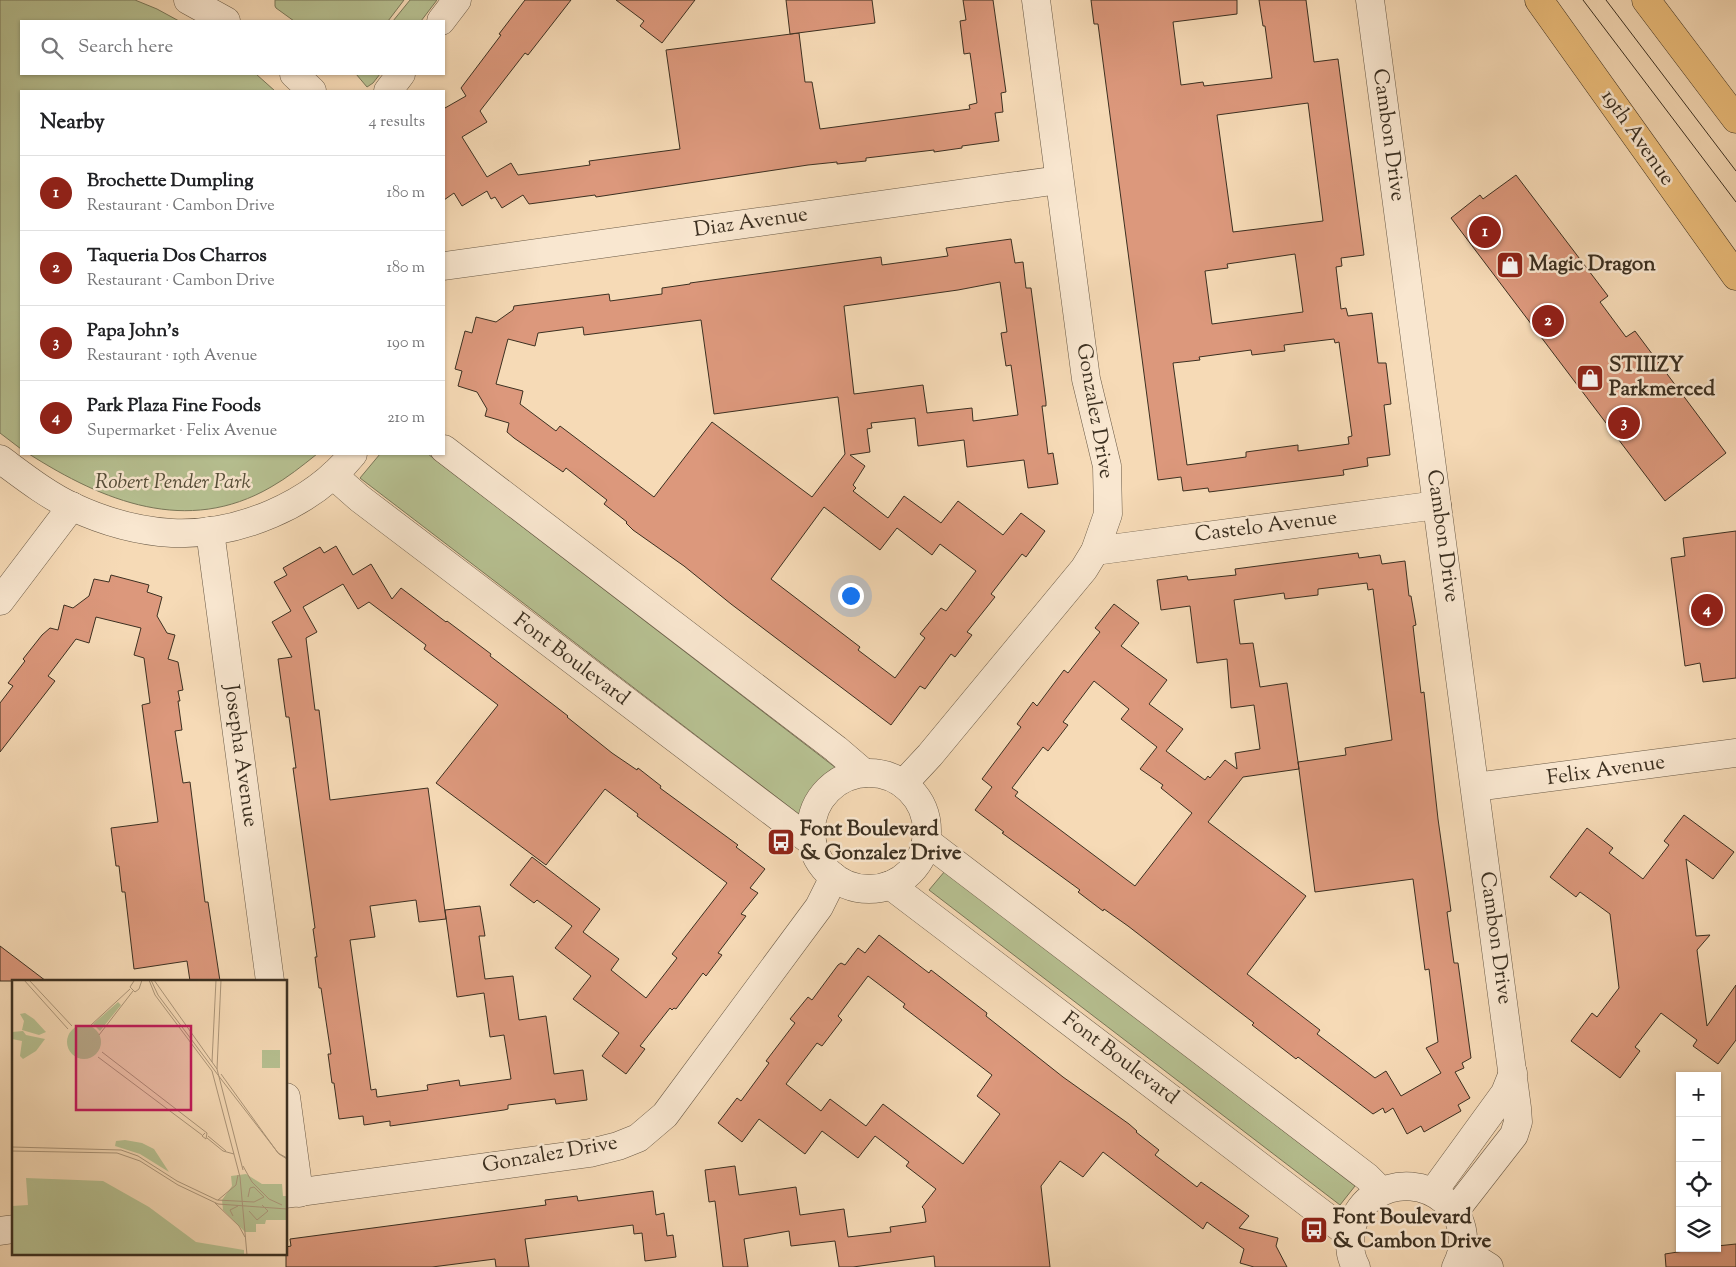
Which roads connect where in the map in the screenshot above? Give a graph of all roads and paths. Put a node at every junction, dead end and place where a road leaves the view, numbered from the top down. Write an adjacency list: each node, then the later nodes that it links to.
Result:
1 (457, 0): 6 (street)
2 (1036, 0): 12 (street, Gonzalez Drive)
3 (1370, 0): 19 (street, Cambon Drive)
4 (1539, 0): 14 (highway, 19th Avenue)
5 (1646, 0): 11 (highway)
6 (442, 20)
7 (295, 75): 9 (street)
8 (400, 75): 10 (street)
9 (311, 90)
10 (389, 90)
11 (1736, 119)
12 (1059, 180): 13 (street, Diaz Avenue); 22 (street, Gonzalez Drive)
13 (445, 266)
14 (1736, 276)
15 (445, 449): 25 (street)
16 (352, 455): 18 (street)
17 (0, 459): 20 (street)
18 (334, 475): 21 (street); 29 (street, Font Boulevard)
19 (1437, 505): 22 (street, Castelo Avenue); 27 (street, Cambon Drive)
20 (72, 506): 21 (street); 23 (street)
21 (210, 531): 32 (street, Josepha Avenue)
22 (1095, 551): 26 (street, Gonzalez Drive)
23 (0, 602)
24 (1736, 753): 27 (street, Felix Avenue)
25 (864, 773): 26 (street); 29 (street)
26 (903, 784): 28 (street)
27 (1475, 788): 33 (street, Cambon Drive)
28 (926, 841): 31 (street); 35 (street)
29 (812, 842): 30 (street)
30 (834, 877): 31 (street); 37 (street, Gonzalez Drive)
31 (890, 885): 39 (street, Font Boulevard)
32 (270, 980)
33 (1513, 1073): 36 (street); 38 (street, Cambon Drive)
34 (288, 1129): 37 (street)
35 (1381, 1191): 36 (street); 39 (street)
36 (1433, 1192): 38 (street)
37 (292, 1193)
38 (1454, 1212): 40 (street)
39 (1350, 1235): 41 (street)
40 (1459, 1259): 42 (street)
41 (1356, 1267)
42 (1489, 1267)

